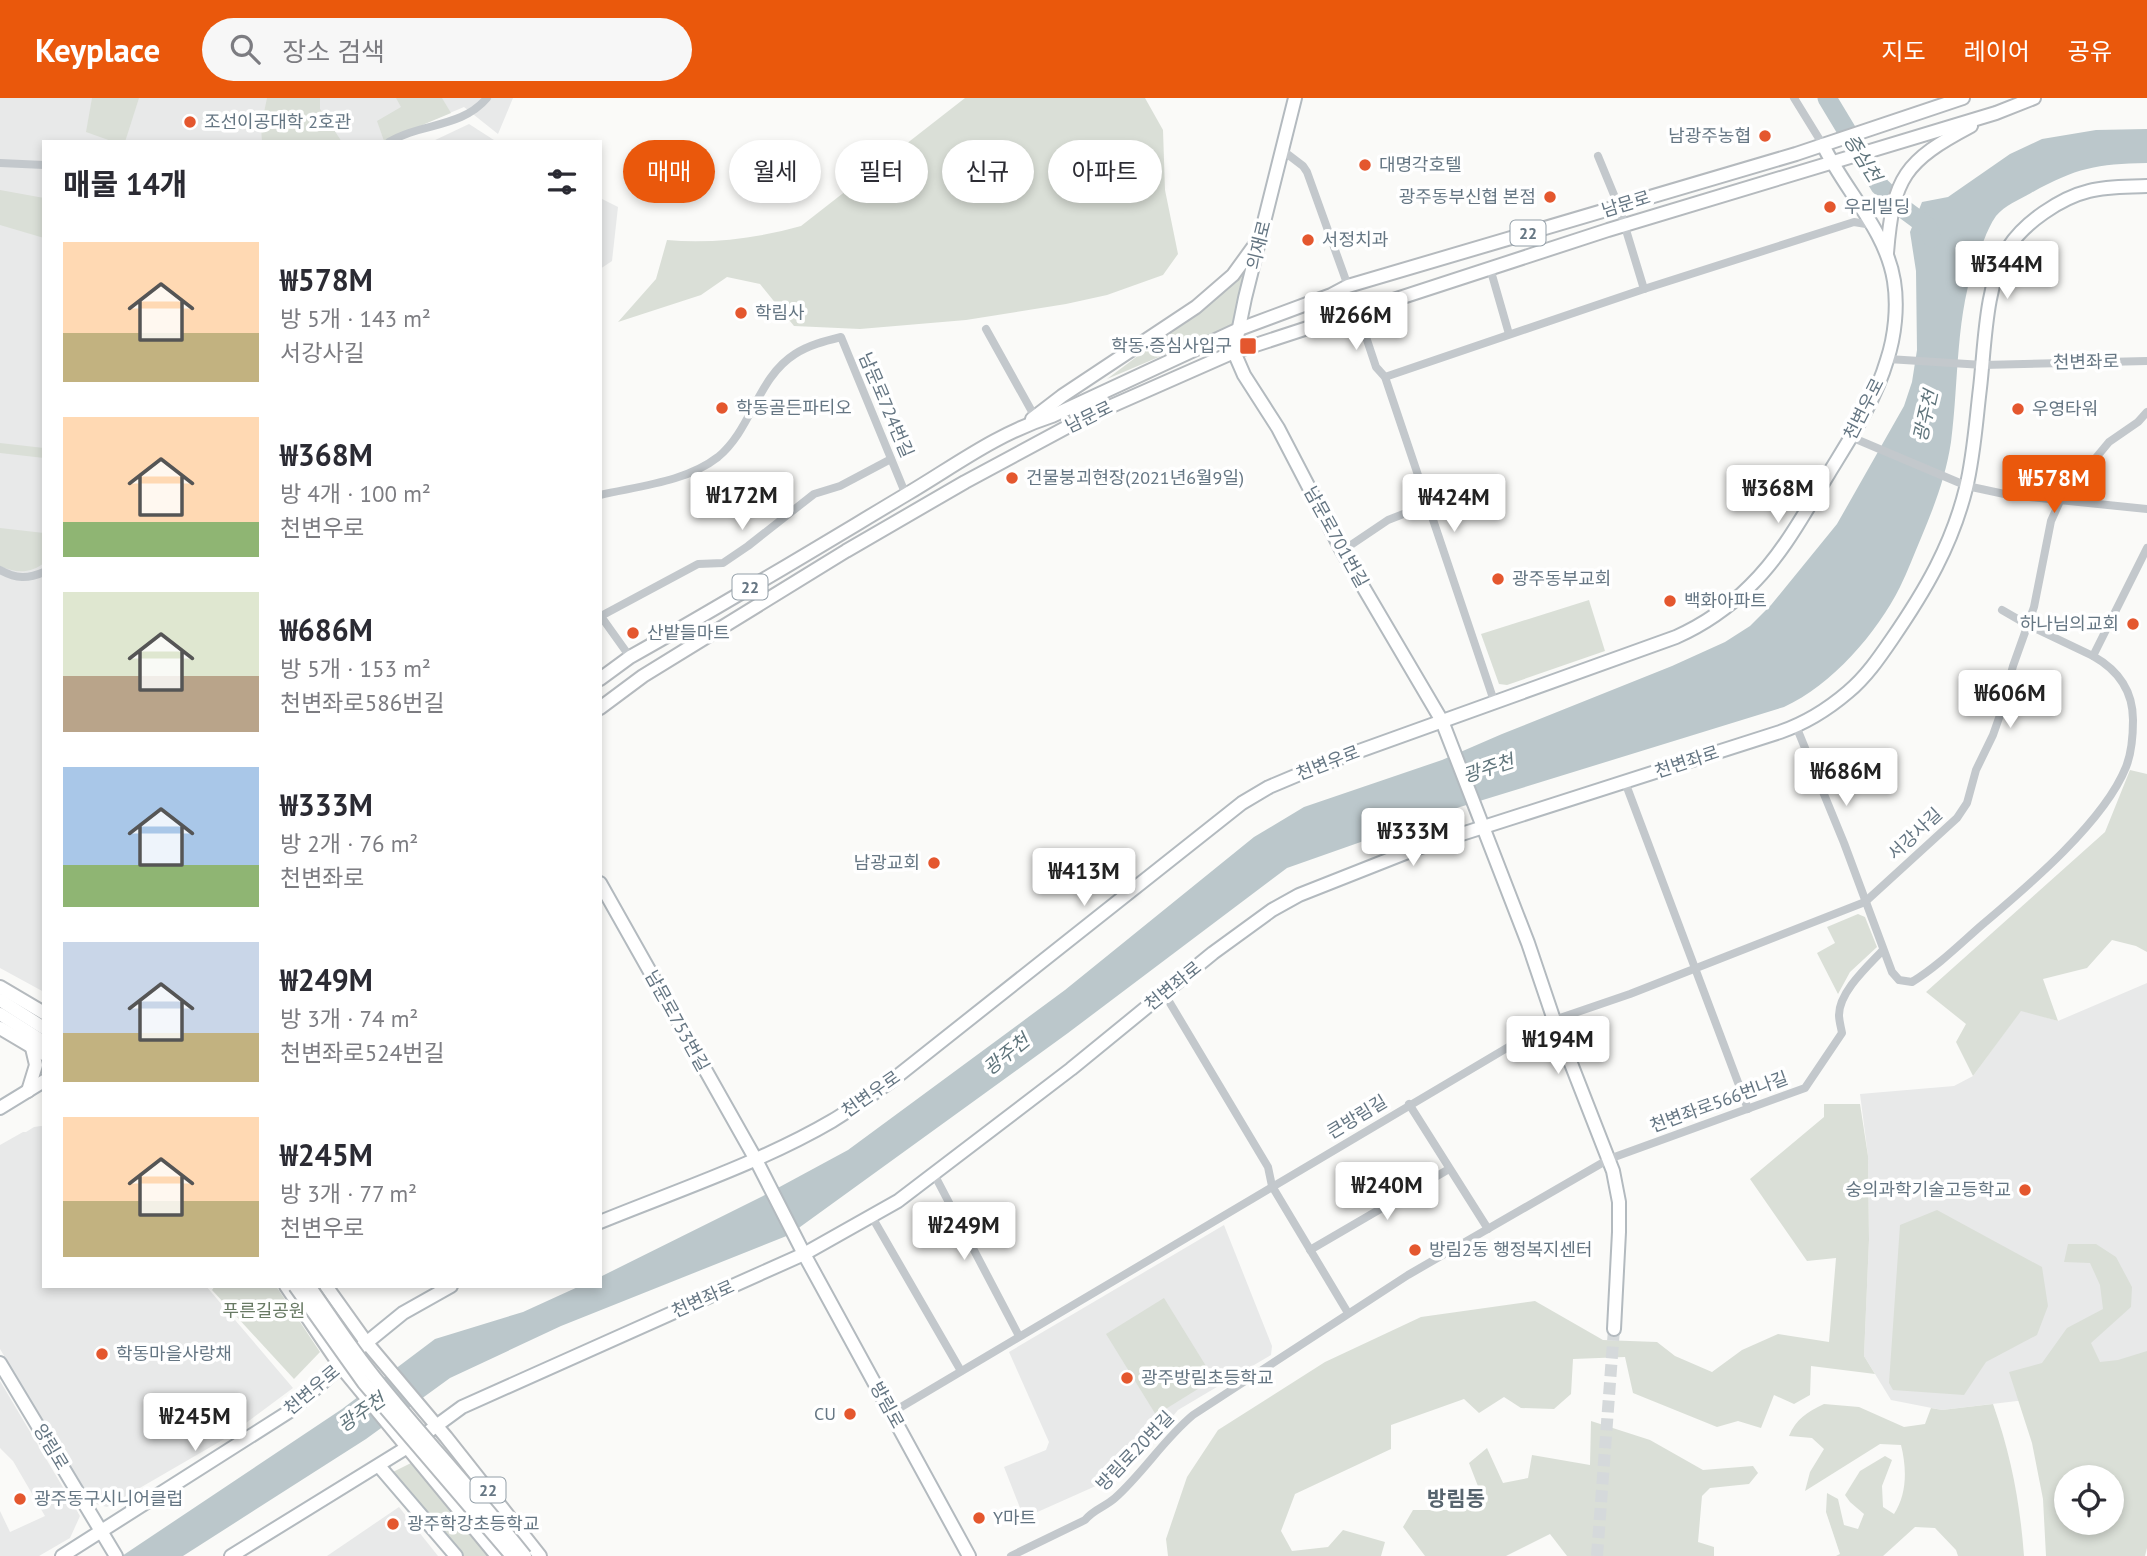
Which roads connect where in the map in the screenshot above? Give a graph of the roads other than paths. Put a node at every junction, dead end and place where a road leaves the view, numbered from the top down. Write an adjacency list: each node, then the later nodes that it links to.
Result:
1 (486, 98): 7 (street)
2 (1295, 98): 9 (main road, 의재로)
3 (1794, 98): 8 (street)
4 (1963, 98): 8 (main road, 22)
5 (2034, 98): 6 (main road, 22)
6 (1996, 113): 11 (main road, 22); 19 (main road)
7 (393, 140)
8 (1823, 145): 11 (main road, 천변우로); 15 (main road, 남문로 / 22)
9 (1282, 150): 18 (main road, 의재로); 21 (street)
10 (1598, 156): 15 (street)
11 (1831, 162): 16 (main road, 남문로 / 22); 17 (main road, 천변우로)
12 (0, 163): 13 (street)
13 (42, 165)
14 (2147, 186): 30 (main road, 천변좌로)
15 (1619, 206): 16 (street); 21 (main road, 남문로 / 22)
16 (1624, 225): 20 (main road, 남문로 / 22); 22 (street, 남문로)
17 (1872, 225): 19 (main road, 천변우로); 22 (street)
18 (1262, 235): 25 (main road, 의재로); 33 (main road)
19 (1886, 253): 28 (main road, 천변우로)
20 (1490, 268): 23 (main road, 남문로 / 22); 26 (street)
21 (1349, 286): 25 (main road, 남문로 / 22)
22 (1644, 289): 26 (street)
23 (1357, 310): 27 (main road, 남문로 / 22); 31 (street)
24 (986, 329): 33 (street)
25 (1237, 330): 27 (main road, 의재로); 34 (main road, 남문로 / 22)
26 (1509, 334): 31 (street)
27 (1234, 352): 43 (main road, 남문로 / 22); 45 (main road, 남문로701번길)
28 (1888, 359): 30 (street); 35 (main road, 천변우로)
29 (2147, 361): 30 (street, 천변좌로)
30 (1983, 365): 37 (main road, 천변좌로)
31 (1385, 377): 41 (street)
32 (2147, 412): 40 (street)
33 (1035, 417): 34 (main road)
34 (1020, 427): 39 (main road, 남문로 / 22)
35 (1851, 437): 37 (street); 55 (main road, 천변우로)
36 (891, 459): 38 (street, 남문로724번길); 39 (street, 남문로724번길); 49 (street)
37 (1963, 484): 40 (street); 58 (main road, 천변좌로)
38 (602, 495)
39 (903, 496): 43 (main road); 53 (main road, 남문로 / 22)
40 (2060, 501): 42 (street); 51 (street, 서강사길)
41 (1429, 504): 45 (street); 55 (street)
42 (2147, 509)
43 (890, 525): 56 (main road, 남문로 / 22)
44 (2147, 548): 52 (street)
45 (1342, 551): 57 (main road, 남문로701번길)
46 (0, 570): 47 (street)
47 (42, 573)
48 (2002, 610): 51 (street)
49 (602, 614)
50 (602, 616): 53 (street)
51 (2028, 625): 52 (street); 62 (street, 서강사길)
52 (2093, 656): 63 (street)
53 (630, 657): 54 (main road, 남문로 / 22)
54 (602, 678)
55 (1494, 701): 57 (main road, 천변우로)
56 (602, 707)
57 (1442, 721): 60 (main road, 남문로701번길); 79 (main road, 천변우로)
58 (1796, 726): 59 (main road, 천변좌로); 62 (street)
59 (1625, 782): 60 (main road, 천변좌로); 64 (street)
60 (1482, 827): 66 (main road, 천변좌로); 70 (main road, 남문로701번길)
61 (602, 887): 79 (main road, 남문로753번길)
62 (1865, 902): 63 (street); 64 (street, 큰방림길)
63 (1883, 950): 78 (street, 천변좌로566번나길)
64 (1696, 968): 70 (street, 큰방림길); 78 (street)
65 (0, 986): 68 (main road)
66 (1164, 993): 82 (main road, 천변좌로); 83 (street)
67 (0, 1000): 71 (main road)
68 (42, 1012)
69 (0, 1014): 73 (main road)
70 (1554, 1020): 76 (street, 큰방림길); 80 (main road, 남문로701번길)
71 (42, 1027)
72 (0, 1028): 73 (main road)
73 (40, 1048): 75 (main road)
74 (42, 1083): 75 (main road)
75 (28, 1091): 77 (main road)
76 (1409, 1104): 81 (street); 83 (street, 큰방림길)
77 (0, 1108)
78 (1748, 1109): 80 (street, 천변좌로566번나길)
79 (755, 1158): 85 (main road, 천변우로); 88 (main road, 남문로753번길)
80 (1609, 1159): 86 (street, 천변좌로566번나길); 95 (main road, 남문로701번길)
81 (1449, 1169): 86 (street); 87 (street)
82 (934, 1174): 84 (main road, 천변좌로); 96 (street)
83 (1272, 1186): 87 (street); 96 (street, 큰방림길)
84 (872, 1217): 88 (main road, 천변좌로); 100 (street)
85 (602, 1221)
86 (1488, 1229): 94 (street, 방림로20번길)
87 (1310, 1250): 94 (street)
88 (804, 1254): 101 (main road, 방림로); 102 (main road, 천변좌로)
89 (287, 1288): 99 (main road, 22)
90 (296, 1288): 111 (main road, bridge)
91 (310, 1288): 112 (main road, bridge)
92 (327, 1288): 97 (main road, 22)
93 (447, 1288): 97 (main road, 천변우로)
94 (1348, 1313): 115 (street, 방림로20번길)
95 (1614, 1329)
96 (1019, 1336): 100 (street, 큰방림길)
97 (366, 1342): 99 (main road, 천변우로); 102 (main road, 22)
98 (0, 1363): 105 (main road, 양림로)
99 (341, 1367): 103 (main road, 22); 105 (main road, 천변우로)
100 (961, 1371): 101 (street, 큰방림길)
101 (891, 1413): 114 (main road, 방림로)
102 (435, 1425): 103 (main road, 천변좌로); 113 (main road, 22)
103 (407, 1448): 104 (main road, 천변좌로); 110 (main road, 22)
104 (379, 1466): 108 (main road, 천변좌로); 109 (main road)
105 (102, 1532): 106 (main road, 천변우로); 107 (main road, 양림로)
106 (62, 1556)
107 (116, 1556)
108 (231, 1556)
109 (456, 1556)
110 (497, 1556)
111 (512, 1556)
112 (525, 1556)
113 (540, 1556)
114 (969, 1556)
115 (1010, 1556)

